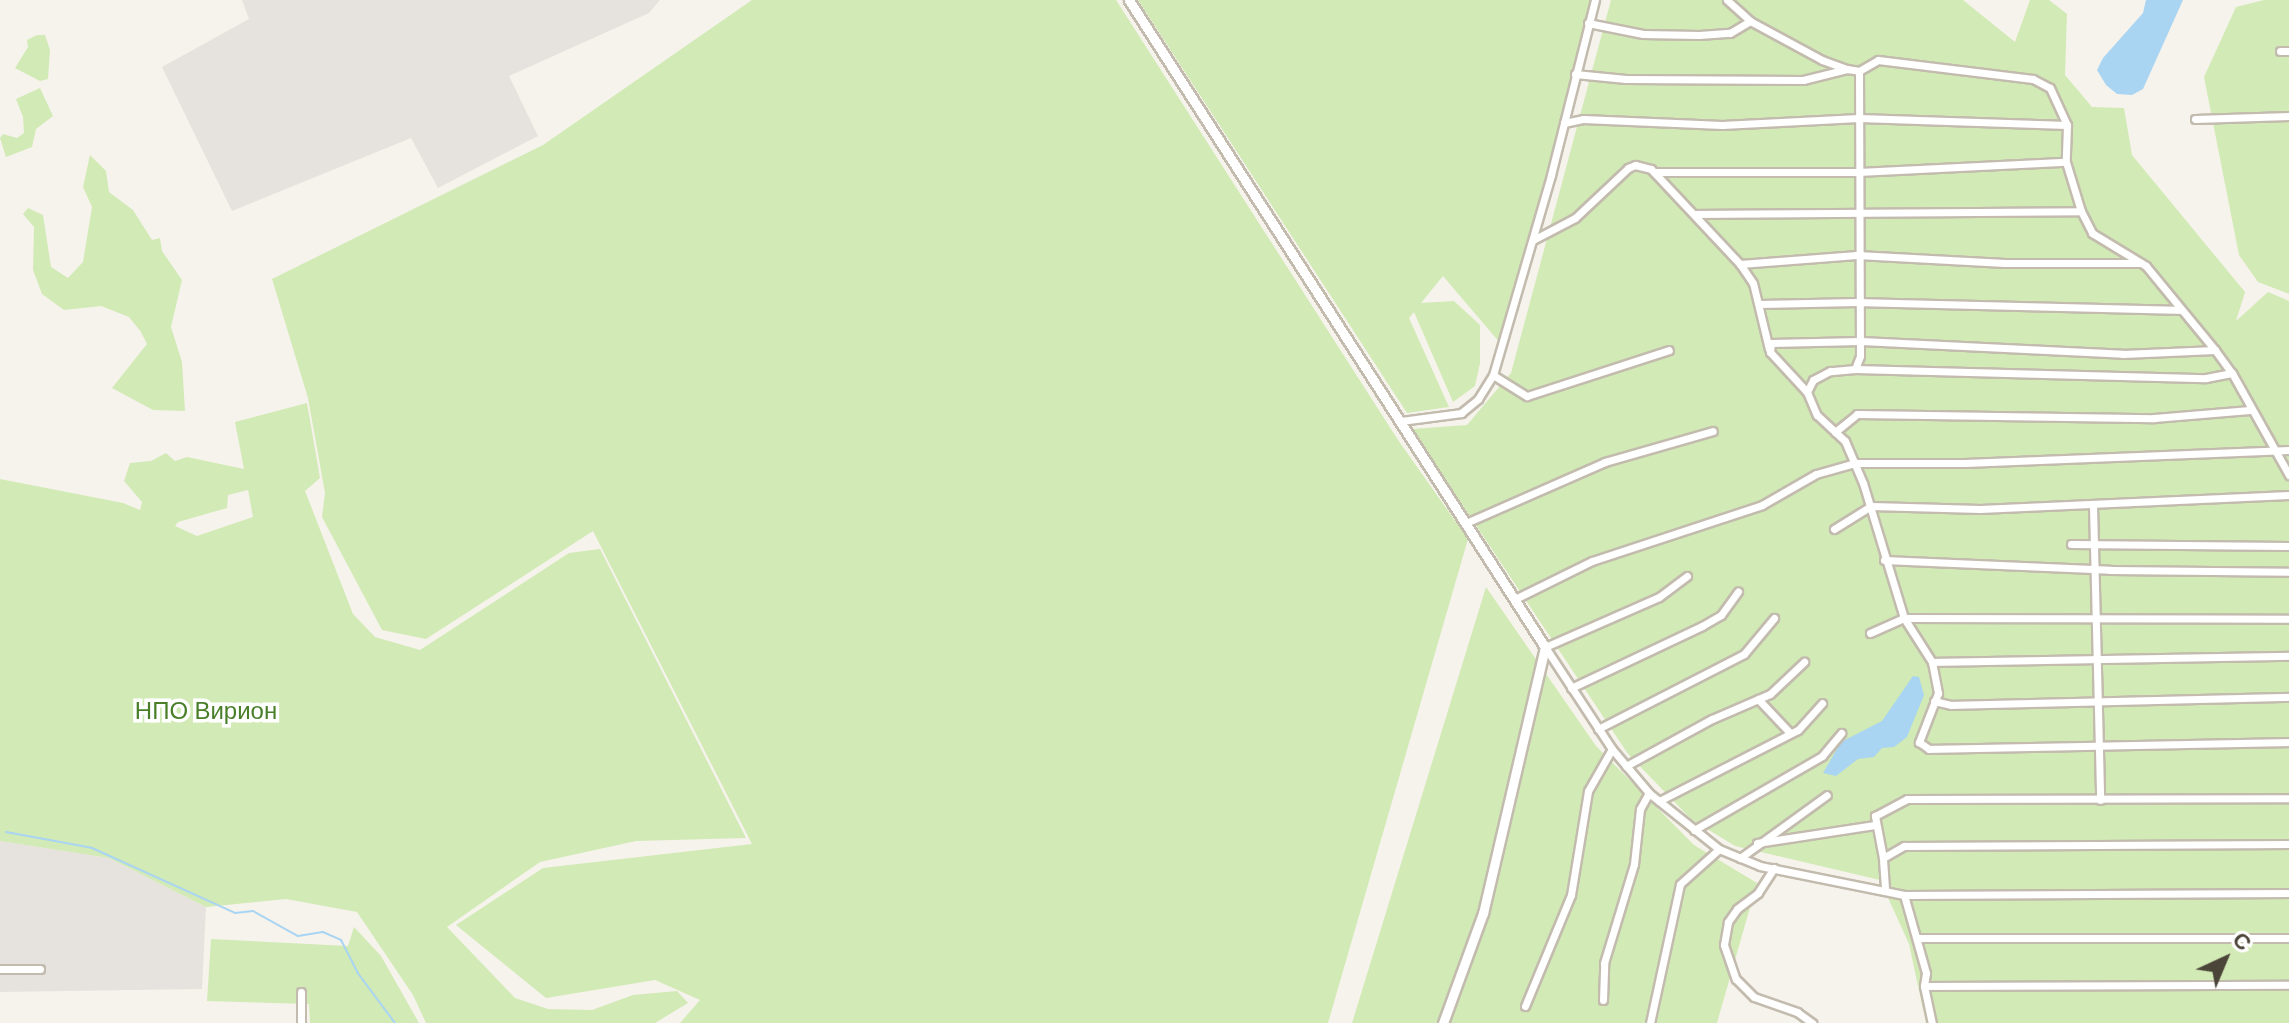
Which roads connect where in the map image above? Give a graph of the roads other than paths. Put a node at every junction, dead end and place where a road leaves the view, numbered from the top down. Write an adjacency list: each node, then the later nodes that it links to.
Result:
1 (1129, 0): 36 (street)
2 (1595, 0): 5 (street)
3 (1727, 0): 4 (street)
4 (1750, 21): 5 (street); 6 (street)
5 (1588, 23): 8 (street)
6 (1847, 69): 7 (street); 8 (street)
7 (1859, 71): 10 (street); 13 (street)
8 (1575, 74): 12 (street)
9 (2289, 116): 11 (street)
10 (1859, 118): 12 (street); 13 (street); 16 (street)
11 (2195, 119)
12 (1564, 123): 20 (street)
13 (2067, 125): 14 (street)
14 (2066, 162): 16 (street); 17 (street)
15 (1654, 172): 16 (street); 19 (street); 20 (street)
16 (1858, 172): 18 (street)
17 (2081, 211): 18 (street); 23 (street)
18 (1858, 213): 19 (street); 21 (street)
19 (1694, 214): 22 (street)
20 (1533, 240): 33 (street)
21 (1857, 255): 22 (street); 23 (street); 24 (street)
22 (1740, 264): 25 (street)
23 (2146, 266): 26 (street)
24 (1858, 302): 25 (street); 26 (street); 27 (street)
25 (1760, 304): 30 (street)
26 (2181, 310): 29 (street)
27 (1861, 341): 29 (street); 30 (street); 31 (street)
28 (1669, 350): 33 (street)
29 (2215, 350): 32 (street)
30 (1770, 352): 34 (street)
31 (1855, 369): 32 (street); 34 (street)
32 (2232, 373): 35 (street)
33 (1493, 375): 36 (street)
34 (1807, 392): 38 (street)
35 (2250, 410): 38 (street); 39 (street)
36 (1401, 421): 46 (street)
37 (1713, 431): 46 (street)
38 (1835, 432): 41 (street)
39 (2276, 450): 40 (street); 41 (street); 42 (street)
40 (2289, 450)
41 (1855, 463): 45 (street); 56 (street)
42 (2289, 475)
43 (2289, 495): 44 (street)
44 (2093, 505): 45 (street); 49 (street)
45 (1871, 506): 47 (street); 51 (street)
46 (1466, 523): 56 (street)
47 (1834, 529)
48 (2071, 544): 49 (street)
49 (2095, 544): 50 (street); 52 (street)
50 (2289, 546)
51 (1884, 560): 52 (street); 59 (street)
52 (2093, 569): 53 (street); 57 (street)
53 (2289, 572)
54 (1687, 576): 62 (street)
55 (1738, 592): 67 (street)
56 (1515, 599): 62 (street)
57 (2094, 616): 59 (street); 60 (street); 64 (street)
58 (1774, 618): 73 (street)
59 (1904, 618): 61 (street); 66 (street)
60 (2289, 619)
61 (1870, 633)
62 (1545, 647): 67 (street); 106 (street)
63 (2289, 656): 64 (street)
64 (2096, 658): 66 (street); 71 (street)
65 (1804, 662): 69 (street)
66 (1932, 662): 70 (street)
67 (1571, 688): 73 (street)
68 (2289, 697): 71 (street)
69 (1758, 699): 74 (street); 79 (street)
70 (1934, 701): 71 (street); 77 (street)
71 (2096, 702): 77 (street)
72 (1822, 703): 74 (street)
73 (1598, 729): 78 (street)
74 (1790, 733): 84 (street)
75 (1841, 733): 86 (street)
76 (2289, 742): 77 (street)
77 (2098, 746): 83 (street)
78 (1612, 749): 79 (street); 104 (street)
79 (1626, 766): 80 (street)
80 (1649, 793): 84 (street); 103 (street)
81 (1827, 795): 87 (street)
82 (2289, 798): 83 (street)
83 (2100, 800): 85 (street)
84 (1659, 801): 86 (street)
85 (1875, 825): 87 (street); 91 (street)
86 (1694, 830): 89 (street)
87 (1757, 843): 90 (street)
88 (2289, 844): 91 (street)
89 (1719, 849): 90 (street); 107 (street)
90 (1740, 858): 92 (street)
91 (1883, 858): 93 (street)
92 (1774, 868): 93 (street); 108 (street)
93 (1885, 888): 95 (street)
94 (2289, 893): 95 (street)
95 (1904, 895): 96 (street)
96 (1917, 938): 97 (street); 101 (street)
97 (2289, 938)
98 (0, 969): 99 (street)
99 (40, 969)
100 (2289, 985): 101 (street)
101 (1924, 986): 109 (street)
102 (301, 992): 105 (street)
103 (1603, 1000)
104 (1525, 1006)
105 (301, 1023)
106 (1443, 1023)
107 (1650, 1023)
108 (1812, 1023)
109 (1932, 1023)

